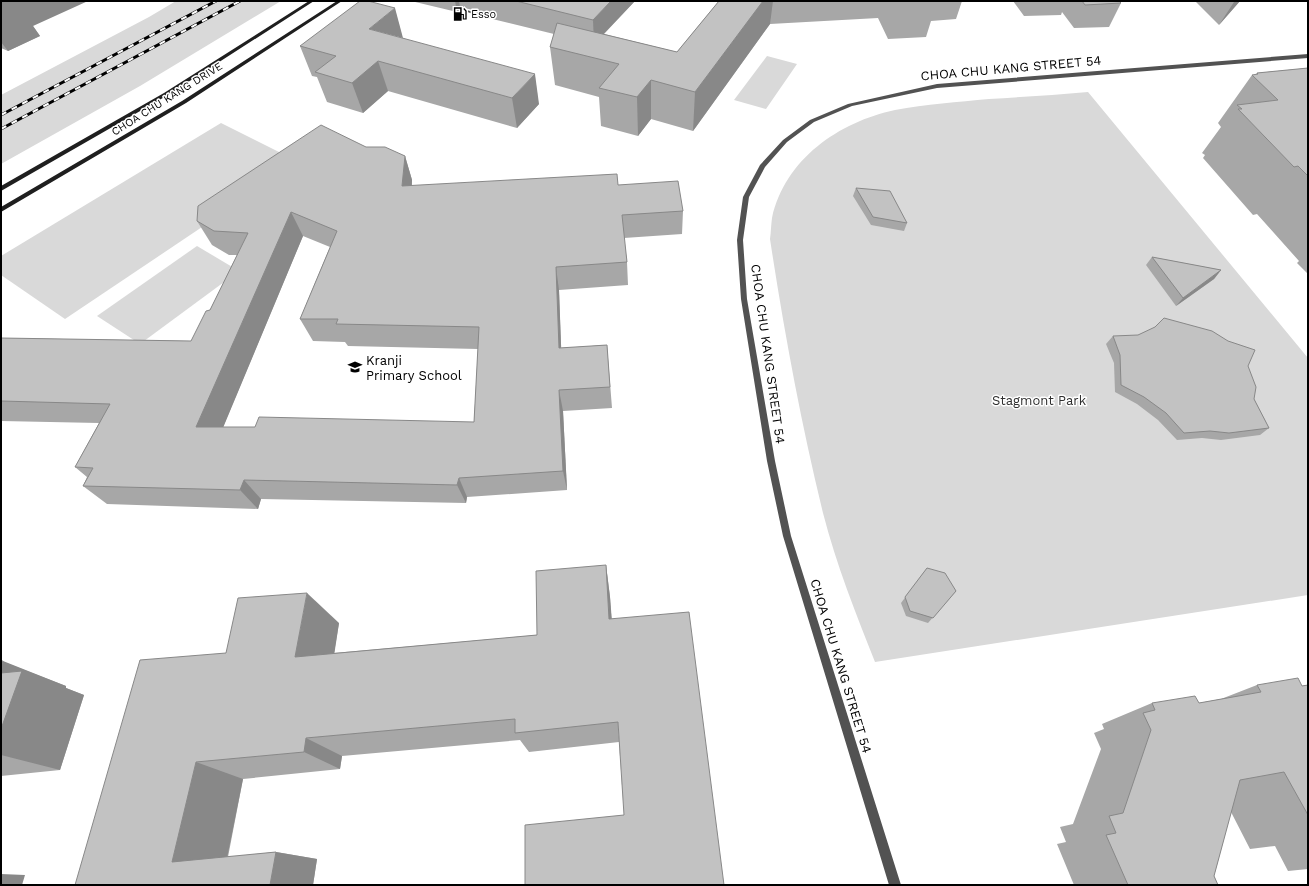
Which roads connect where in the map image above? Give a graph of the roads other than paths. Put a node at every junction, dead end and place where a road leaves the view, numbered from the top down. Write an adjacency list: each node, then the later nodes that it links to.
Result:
1 (312, 1): 6 (main road, CHOA CHU KANG DRIVE)
2 (340, 1): 7 (main road, CHOA CHU KANG DRIVE)
3 (498, 1): 4 (street)
4 (461, 9)
5 (1308, 56): 8 (street, CHOA CHU KANG STREET 54)
6 (1, 189)
7 (1, 210)
8 (895, 885)

